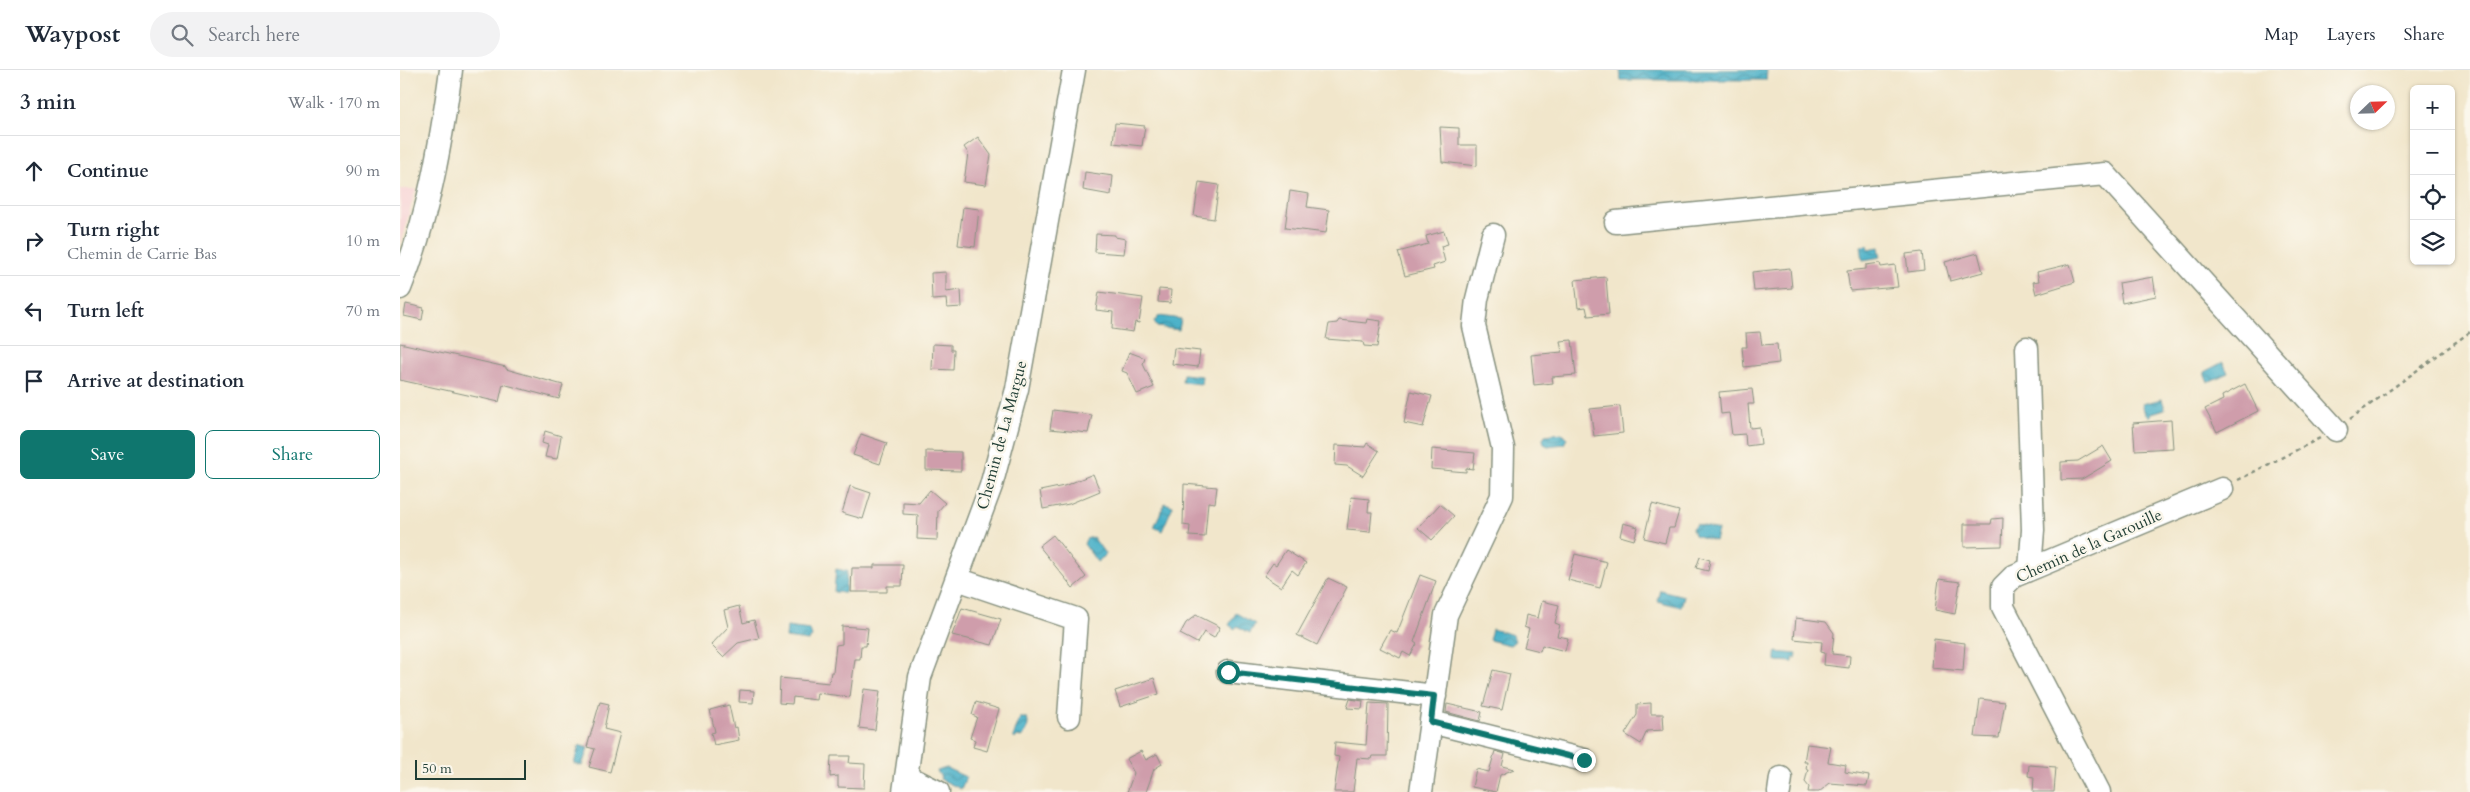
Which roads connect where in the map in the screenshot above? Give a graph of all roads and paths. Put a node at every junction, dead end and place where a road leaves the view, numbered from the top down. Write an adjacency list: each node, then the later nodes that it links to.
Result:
1 (452, 70): 5 (street)
2 (1074, 70): 10 (street, Chemin de La Margue)
3 (1616, 222): 7 (street)
4 (1493, 235): 12 (street)
5 (400, 288)
6 (2027, 348): 9 (street)
7 (2336, 430)
8 (2222, 489): 9 (street, Chemin de la Garouille)
9 (2030, 568): 19 (street, Chemin de la Garouille)
10 (957, 579): 13 (street); 16 (street, Chemin de La Margue)
11 (1228, 672): 12 (street)
12 (1434, 696): 14 (street)
13 (1069, 717)
14 (1431, 722): 15 (street); 18 (street)
15 (1584, 760)
16 (905, 784): 17 (street)
17 (938, 792)
18 (1421, 792)
19 (2099, 792)

